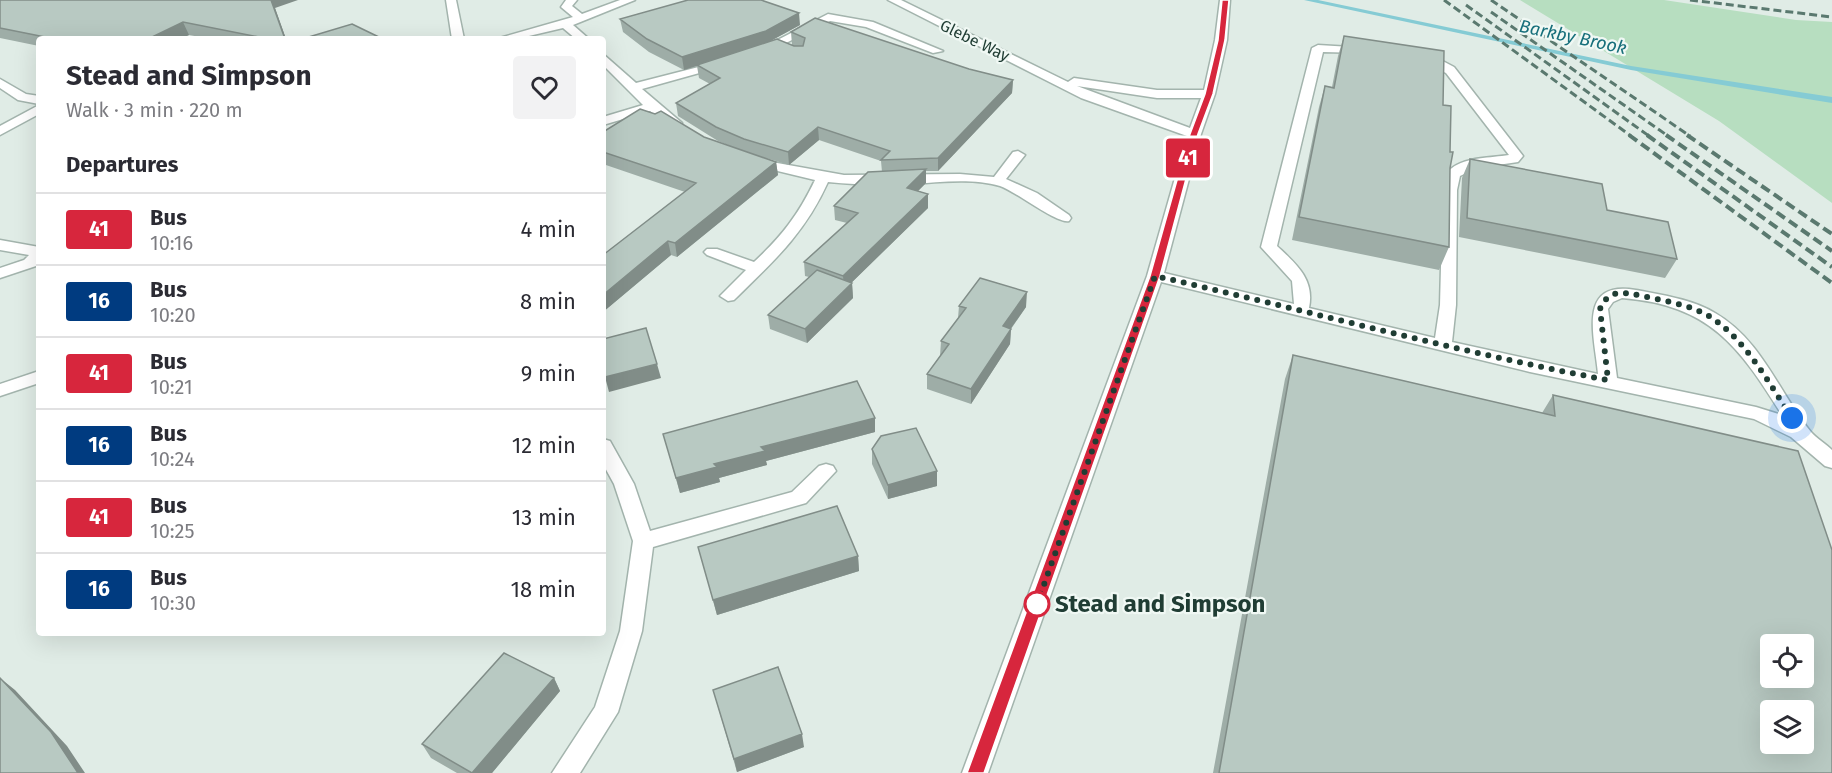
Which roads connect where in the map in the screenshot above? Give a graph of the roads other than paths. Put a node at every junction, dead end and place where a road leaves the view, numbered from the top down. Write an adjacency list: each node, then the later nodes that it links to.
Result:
1 (451, 0): 8 (street)
2 (572, 0): 6 (street)
3 (630, 0): 6 (street)
4 (892, 0): 15 (street, Glebe Way)
5 (1225, 0): 18 (street)
6 (581, 18): 7 (street)
7 (565, 24): 9 (street); 10 (street)
8 (457, 36)
9 (515, 36)
10 (579, 36)
11 (937, 51): 17 (street)
12 (1380, 53): 39 (street)
13 (1412, 58): 40 (street)
14 (606, 61): 17 (street)
15 (1058, 80): 18 (street, Glebe Way); 24 (street, Glebe Way)
16 (0, 82): 19 (street)
17 (633, 88): 20 (street)
18 (1209, 94): 24 (street)
19 (36, 100)
20 (652, 106): 22 (street); 25 (street)
21 (36, 112): 23 (street)
22 (606, 120)
23 (0, 131)
24 (1194, 134): 37 (street)
25 (692, 135)
26 (1018, 155): 29 (street)
27 (743, 157): 28 (street)
28 (823, 178): 29 (street); 35 (street)
29 (998, 181): 30 (street)
30 (1064, 218)
31 (0, 245): 33 (street)
32 (712, 252): 35 (street)
33 (36, 258)
34 (36, 258): 36 (street)
35 (756, 268): 38 (street)
36 (0, 273)
37 (1155, 276): 39 (street); 50 (street)
38 (728, 296)
39 (1301, 309): 40 (street)
40 (1443, 343): 42 (street)
41 (36, 378): 43 (street)
42 (1608, 380): 44 (street); 44 (street)
43 (0, 390)
44 (1803, 433): 46 (street)
45 (606, 451): 48 (street)
46 (1832, 461)
47 (826, 471): 48 (street)
48 (642, 541): 49 (street)
49 (565, 773)
50 (975, 773)

